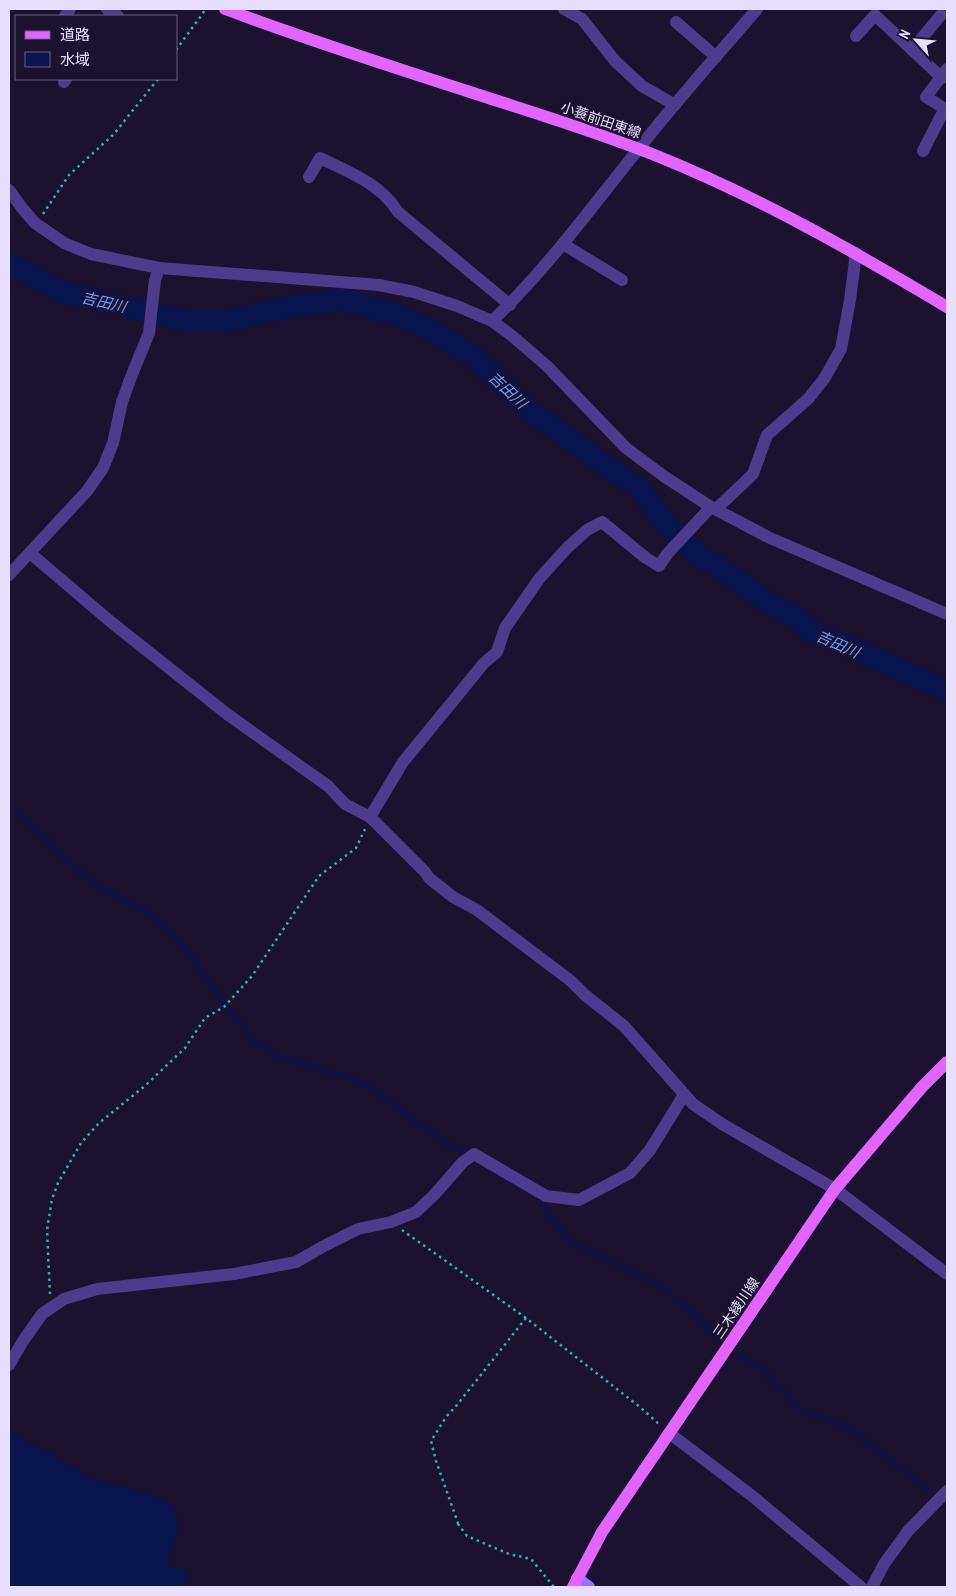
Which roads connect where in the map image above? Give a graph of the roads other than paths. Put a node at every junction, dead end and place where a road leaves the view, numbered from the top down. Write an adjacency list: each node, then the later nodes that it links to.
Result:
1 (225, 9): 12 (main road, 小蓑前田東線)
2 (564, 9): 10 (street)
3 (757, 9): 8 (street)
4 (946, 9): 7 (street)
5 (676, 22): 8 (street)
6 (856, 36): 7 (street)
7 (912, 50): 9 (street)
8 (716, 57): 10 (street)
9 (944, 74): 11 (street)
10 (675, 106): 12 (street)
11 (946, 109): 13 (street)
12 (638, 149): 16 (street); 17 (main road, 小蓑前田東線)
13 (923, 151)
14 (309, 177): 20 (street)
15 (9, 190): 18 (street)
16 (563, 244): 19 (street); 20 (street)
17 (856, 253): 21 (main road, 小蓑前田東線); 23 (street)
18 (157, 274): 22 (street); 24 (street)
19 (622, 280)
20 (510, 305): 22 (street)
21 (947, 307)
22 (492, 321): 23 (street)
23 (713, 508): 26 (street); 27 (street)
24 (30, 553): 25 (street); 27 (street)
25 (9, 575)
26 (947, 614)
27 (370, 817): 29 (street)
28 (947, 1062): 30 (main road, 三木綾川線)
29 (684, 1095): 30 (street); 32 (street)
30 (835, 1189): 31 (street); 33 (main road, 三木綾川線)
31 (947, 1274)
32 (9, 1364)
33 (669, 1433): 35 (main road, 三木綾川線); 37 (street)
34 (947, 1491): 38 (street)
35 (575, 1583): 36 (street)
36 (589, 1587)
37 (861, 1587)
38 (872, 1587)

